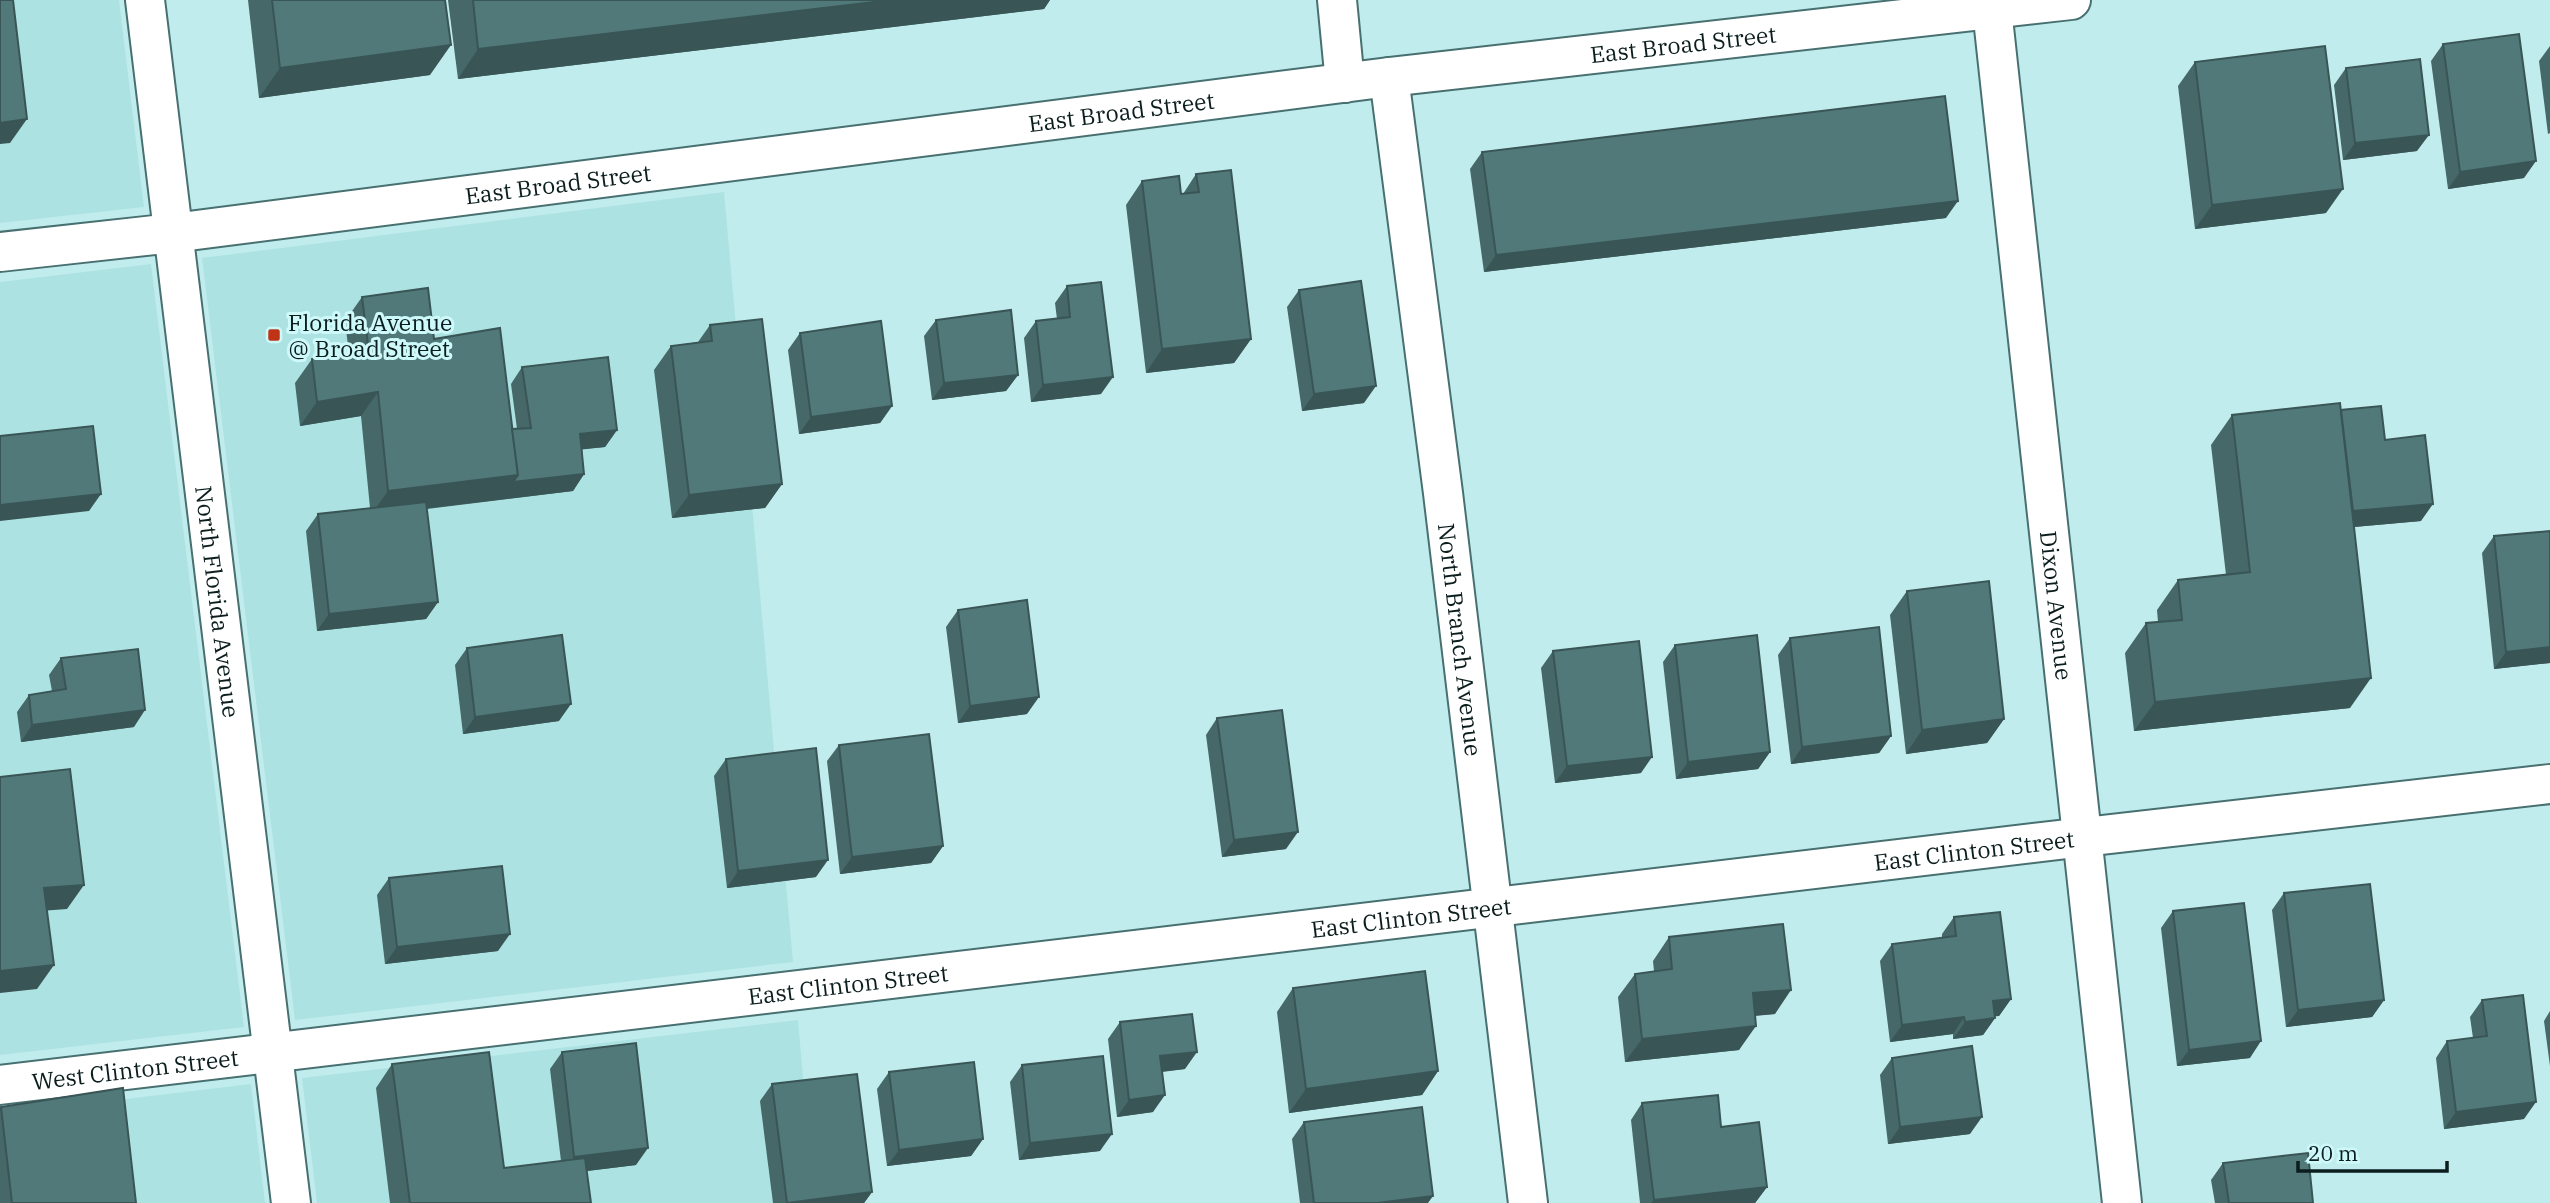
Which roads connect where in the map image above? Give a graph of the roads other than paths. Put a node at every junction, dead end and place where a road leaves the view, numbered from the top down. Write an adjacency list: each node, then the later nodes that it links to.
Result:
1 (145, 0): 7 (street, North Florida Avenue)
2 (1337, 0): 6 (street)
3 (2071, 0): 4 (street, East Broad Street)
4 (1991, 5): 5 (street, East Broad Street); 10 (street, Dixon Avenue)
5 (1389, 77): 6 (street, East Broad Street); 11 (street, North Branch Avenue)
6 (1345, 83): 7 (street, East Broad Street)
7 (173, 233): 8 (street, East Broad Street); 12 (street, North Florida Avenue)
8 (0, 252)
9 (2550, 784): 10 (street, East Clinton Street)
10 (2084, 837): 11 (street, East Clinton Street); 16 (street, Dixon Avenue)
11 (1492, 908): 12 (street, East Clinton Street); 15 (street, North Branch Avenue)
12 (273, 1052): 13 (street, West Clinton Street); 14 (street, North Florida Avenue)
13 (0, 1085)
14 (292, 1203)
15 (1528, 1203)
16 (2122, 1203)

